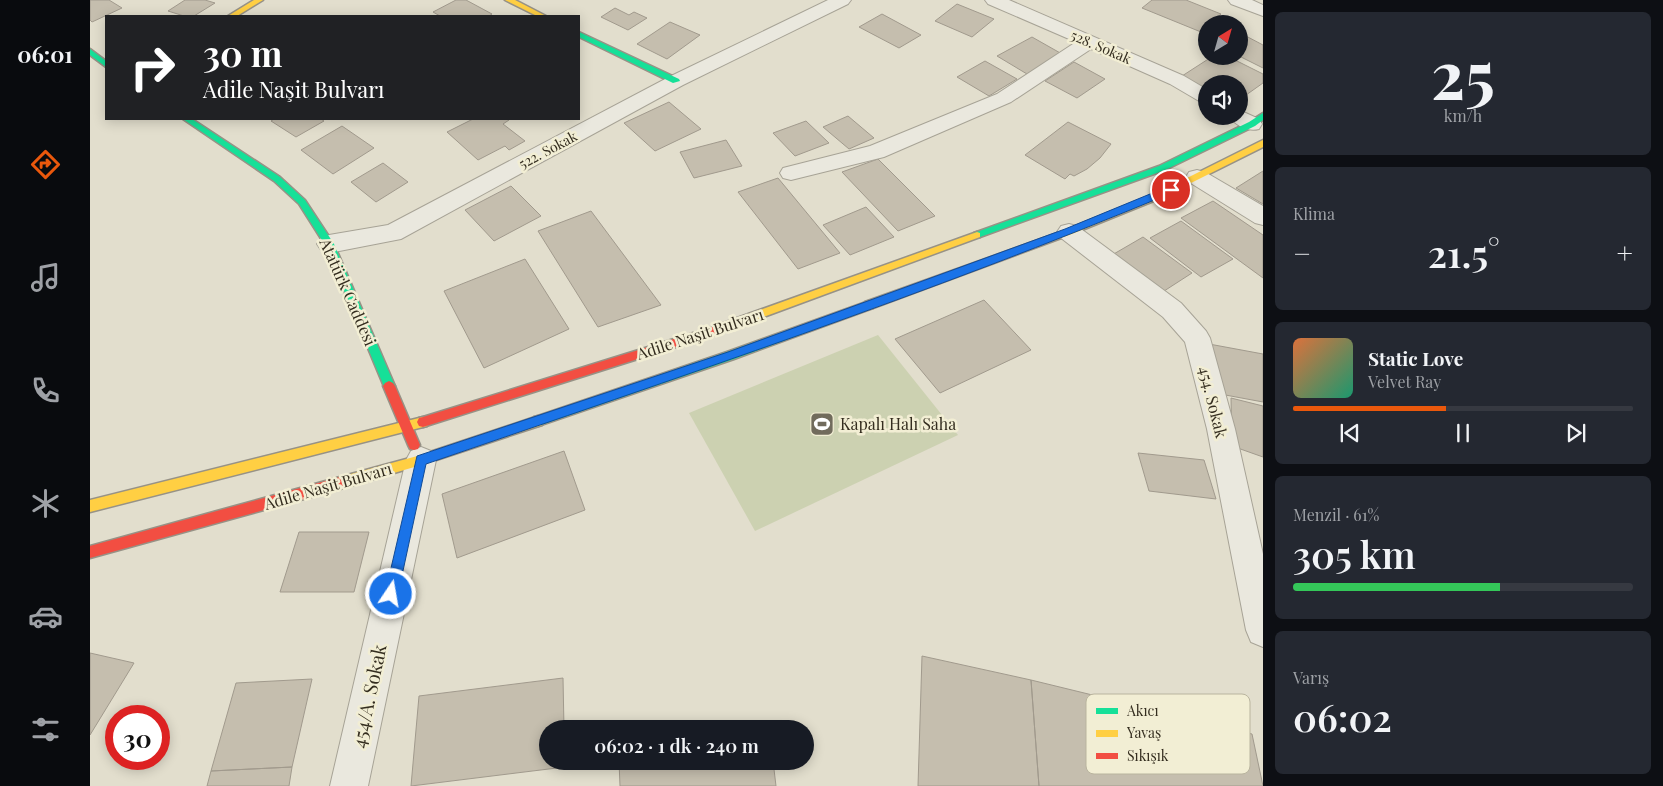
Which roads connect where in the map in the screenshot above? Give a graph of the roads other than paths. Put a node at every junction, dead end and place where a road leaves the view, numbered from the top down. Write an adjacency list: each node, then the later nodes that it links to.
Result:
1 (259, 0): 7 (main road)
2 (509, 0): 8 (main road)
3 (842, 0): 13 (street, 522. Sokak)
4 (994, 0): 10 (street, 528. Sokak)
5 (1237, 0): 6 (street)
6 (1263, 10)
7 (234, 15)
8 (540, 15)
9 (580, 34): 13 (main road)
10 (1089, 42): 14 (street, 528. Sokak); 18 (street)
11 (90, 51): 12 (main road)
12 (105, 64)
13 (676, 81): 22 (street, 522. Sokak)
14 (1198, 92)
15 (1251, 119): 23 (main road, Adile Naşit Bulvarı)
16 (189, 120): 22 (main road, Atatürk Caddesi)
17 (1263, 143): 19 (main road, Adile Naşit Bulvarı)
18 (791, 173)
19 (1197, 177): 20 (street); 21 (main road, Adile Naşit Bulvarı)
20 (1263, 217)
21 (1069, 232): 24 (main road, Adile Naşit Bulvarı); 27 (street, 454. Sokak)
22 (329, 244): 23 (main road, Atatürk Caddesi)
23 (407, 427): 24 (main road, Atatürk Caddesi); 25 (main road, Adile Naşit Bulvarı)
24 (421, 460): 26 (main road, Adile Naşit Bulvarı); 28 (street, 454/A. Sokak)
25 (90, 506)
26 (90, 552)
27 (1263, 630)
28 (349, 786)

